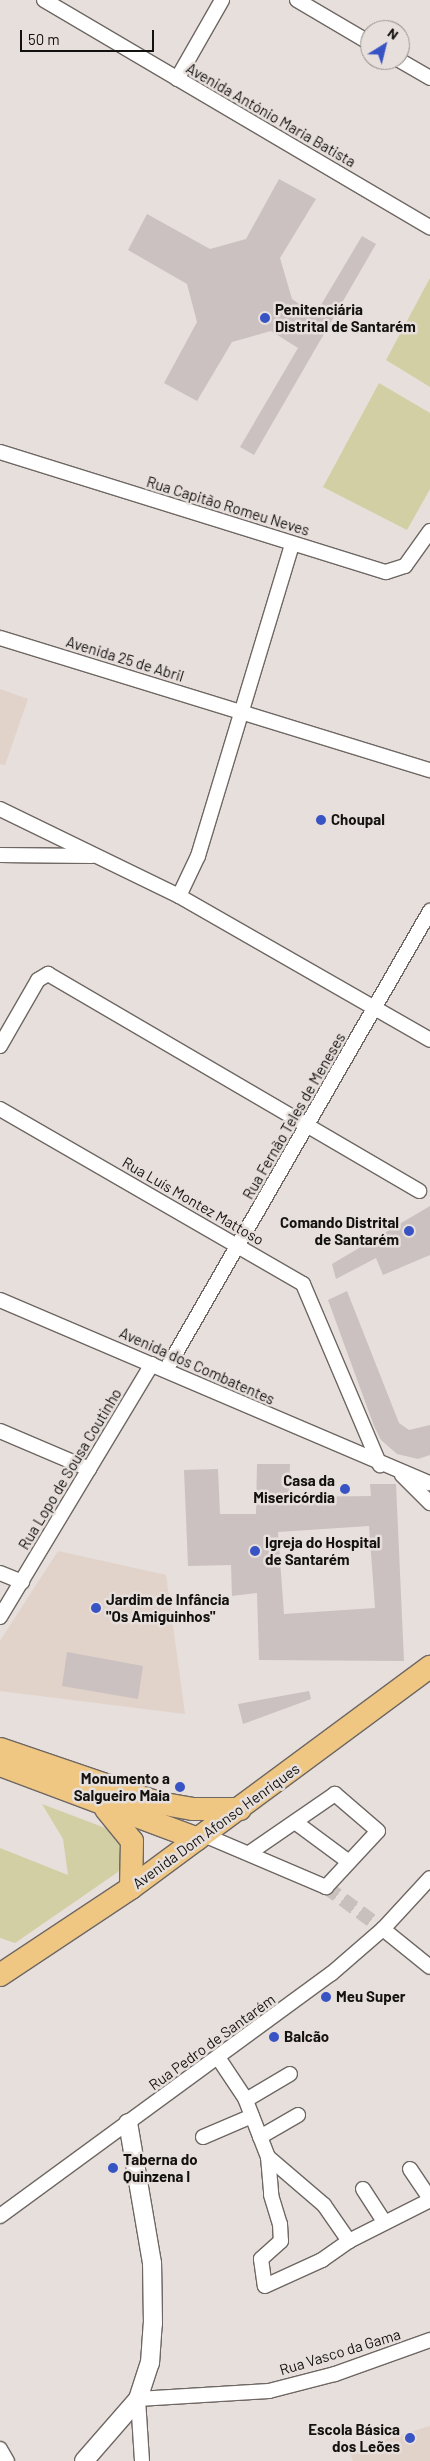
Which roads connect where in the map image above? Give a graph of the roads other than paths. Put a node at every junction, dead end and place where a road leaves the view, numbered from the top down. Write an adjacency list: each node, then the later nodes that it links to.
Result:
1 (44, 0): 7 (street, Avenida António Maria Batista)
2 (222, 0): 7 (street)
3 (296, 0): 4 (street)
4 (360, 37)
5 (410, 66): 6 (street)
6 (430, 78)
7 (177, 79): 8 (street, Avenida António Maria Batista)
8 (430, 227)
9 (0, 452): 11 (street, Rua Capitão Romeu Neves)
10 (430, 531): 11 (street, Rua Capitão Romeu Neves)
11 (292, 544): 13 (street)
12 (0, 638): 13 (street, Avenida 25 de Abril)
13 (241, 710): 14 (street, Avenida 25 de Abril); 18 (street)
14 (430, 770)
15 (0, 809): 17 (street)
16 (0, 855): 17 (street)
17 (100, 856): 18 (street)
18 (180, 896): 20 (street)
19 (430, 911): 20 (street, Rua Fernão Teles de Meneses)
20 (374, 1009): 21 (street); 24 (street, Rua Fernão Teles de Meneses)
21 (430, 1040)
22 (0, 1046): 24 (street)
23 (0, 1109): 26 (street, Rua Luís Montez Mattoso)
24 (308, 1125): 25 (street); 26 (street, Rua Fernão Teles de Meneses)
25 (419, 1191)
26 (238, 1246): 29 (street, Rua Fernão Teles de Meneses); 31 (street, Rua Luís Montez Mattoso)
27 (0, 1300): 28 (street, Avenida dos Combatentes)
28 (152, 1364): 29 (street, Avenida dos Combatentes); 32 (street, Rua Lopo de Sousa Coutinho)
29 (166, 1370): 31 (street, Avenida dos Combatentes)
30 (0, 1431): 32 (street)
31 (380, 1464): 33 (street, Avenida dos Combatentes)
32 (89, 1469): 37 (street, Rua Lopo de Sousa Coutinho)
33 (400, 1472): 34 (street, Avenida dos Combatentes); 35 (street)
34 (430, 1483)
35 (430, 1503)
36 (0, 1572): 37 (street)
37 (22, 1582): 38 (street, Rua Lopo de Sousa Coutinho)
38 (0, 1617)
39 (428, 1666): 43 (main road, Avenida Dom Afonso Henriques)
40 (0, 1749): 43 (main road)
41 (0, 1765): 42 (main road)
42 (101, 1804): 45 (main road); 49 (main road)
43 (240, 1809): 45 (main road, Avenida Dom Afonso Henriques)
44 (294, 1822): 46 (street); 47 (street); 47 (street)
45 (201, 1837): 46 (street); 49 (main road, Avenida Dom Afonso Henriques)
46 (249, 1854): 47 (street)
47 (349, 1862)
48 (430, 1878): 50 (street, Rua Pedro de Santarém)
49 (131, 1888): 52 (main road, Avenida Dom Afonso Henriques)
50 (383, 1929): 51 (street); 53 (street, Rua Pedro de Santarém)
51 (430, 1967)
52 (0, 1975)
53 (219, 2059): 55 (street); 58 (street, Rua Pedro de Santarém)
54 (290, 2074): 55 (street)
55 (246, 2100): 57 (street)
56 (298, 2115): 60 (street)
57 (252, 2116): 59 (street); 60 (street)
58 (128, 2123): 65 (street, Rua Pedro de Santarém); 69 (street)
59 (203, 2137)
60 (260, 2137): 61 (street)
61 (268, 2157): 67 (street); 67 (street)
62 (410, 2170): 64 (street)
63 (363, 2189): 66 (street)
64 (430, 2200): 66 (street)
65 (0, 2216)
66 (385, 2223): 67 (street)
67 (349, 2241)
68 (430, 2340): 69 (street, Rua Vasco da Gama)
69 (138, 2399): 72 (street); 73 (street)
70 (0, 2449): 71 (street)
71 (8, 2461)
72 (84, 2461)
73 (142, 2461)

